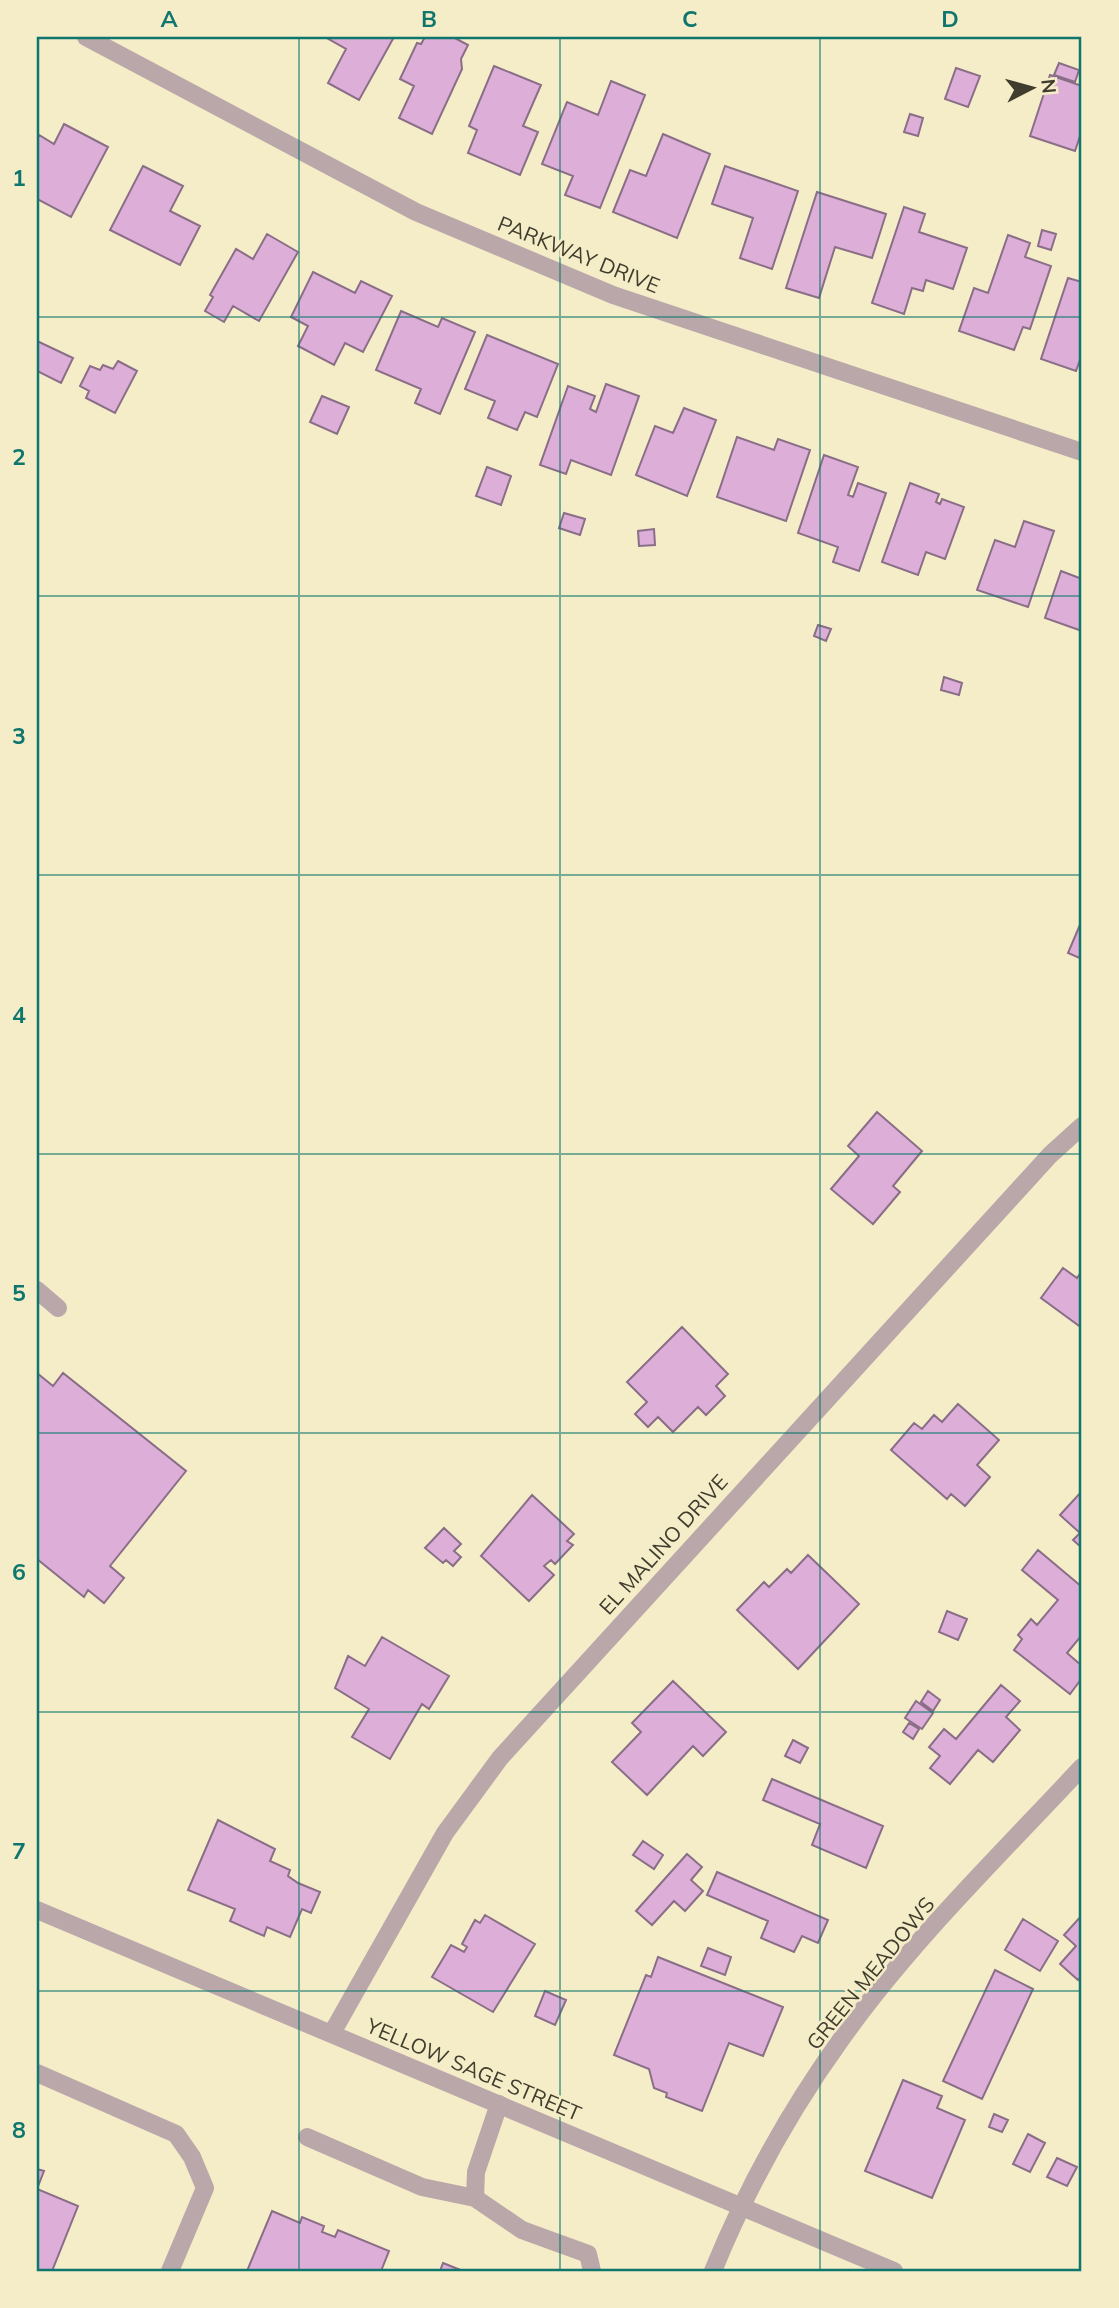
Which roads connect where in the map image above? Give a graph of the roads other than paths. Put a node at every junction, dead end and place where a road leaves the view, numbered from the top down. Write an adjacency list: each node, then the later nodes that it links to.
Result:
1 (86, 37): 2 (street, PARKWAY DRIVE)
2 (1082, 452)
3 (1082, 1126): 8 (street, EL MALINO DRIVE)
4 (37, 1290): 5 (street)
5 (58, 1308)
6 (1082, 1767): 13 (street, GREEN MEADOWS)
7 (37, 1910): 8 (street, YELLOW SAGE STREET)
8 (331, 2033): 10 (street, YELLOW SAGE STREET)
9 (37, 2073): 14 (street)
10 (499, 2104): 12 (street); 13 (street, YELLOW SAGE STREET)
11 (307, 2137): 12 (street)
12 (475, 2198): 15 (street)
13 (739, 2206): 16 (street, GREEN MEADOWS); 17 (street, YELLOW SAGE STREET)
14 (170, 2271)
15 (592, 2271)
16 (713, 2271)
17 (894, 2271)

